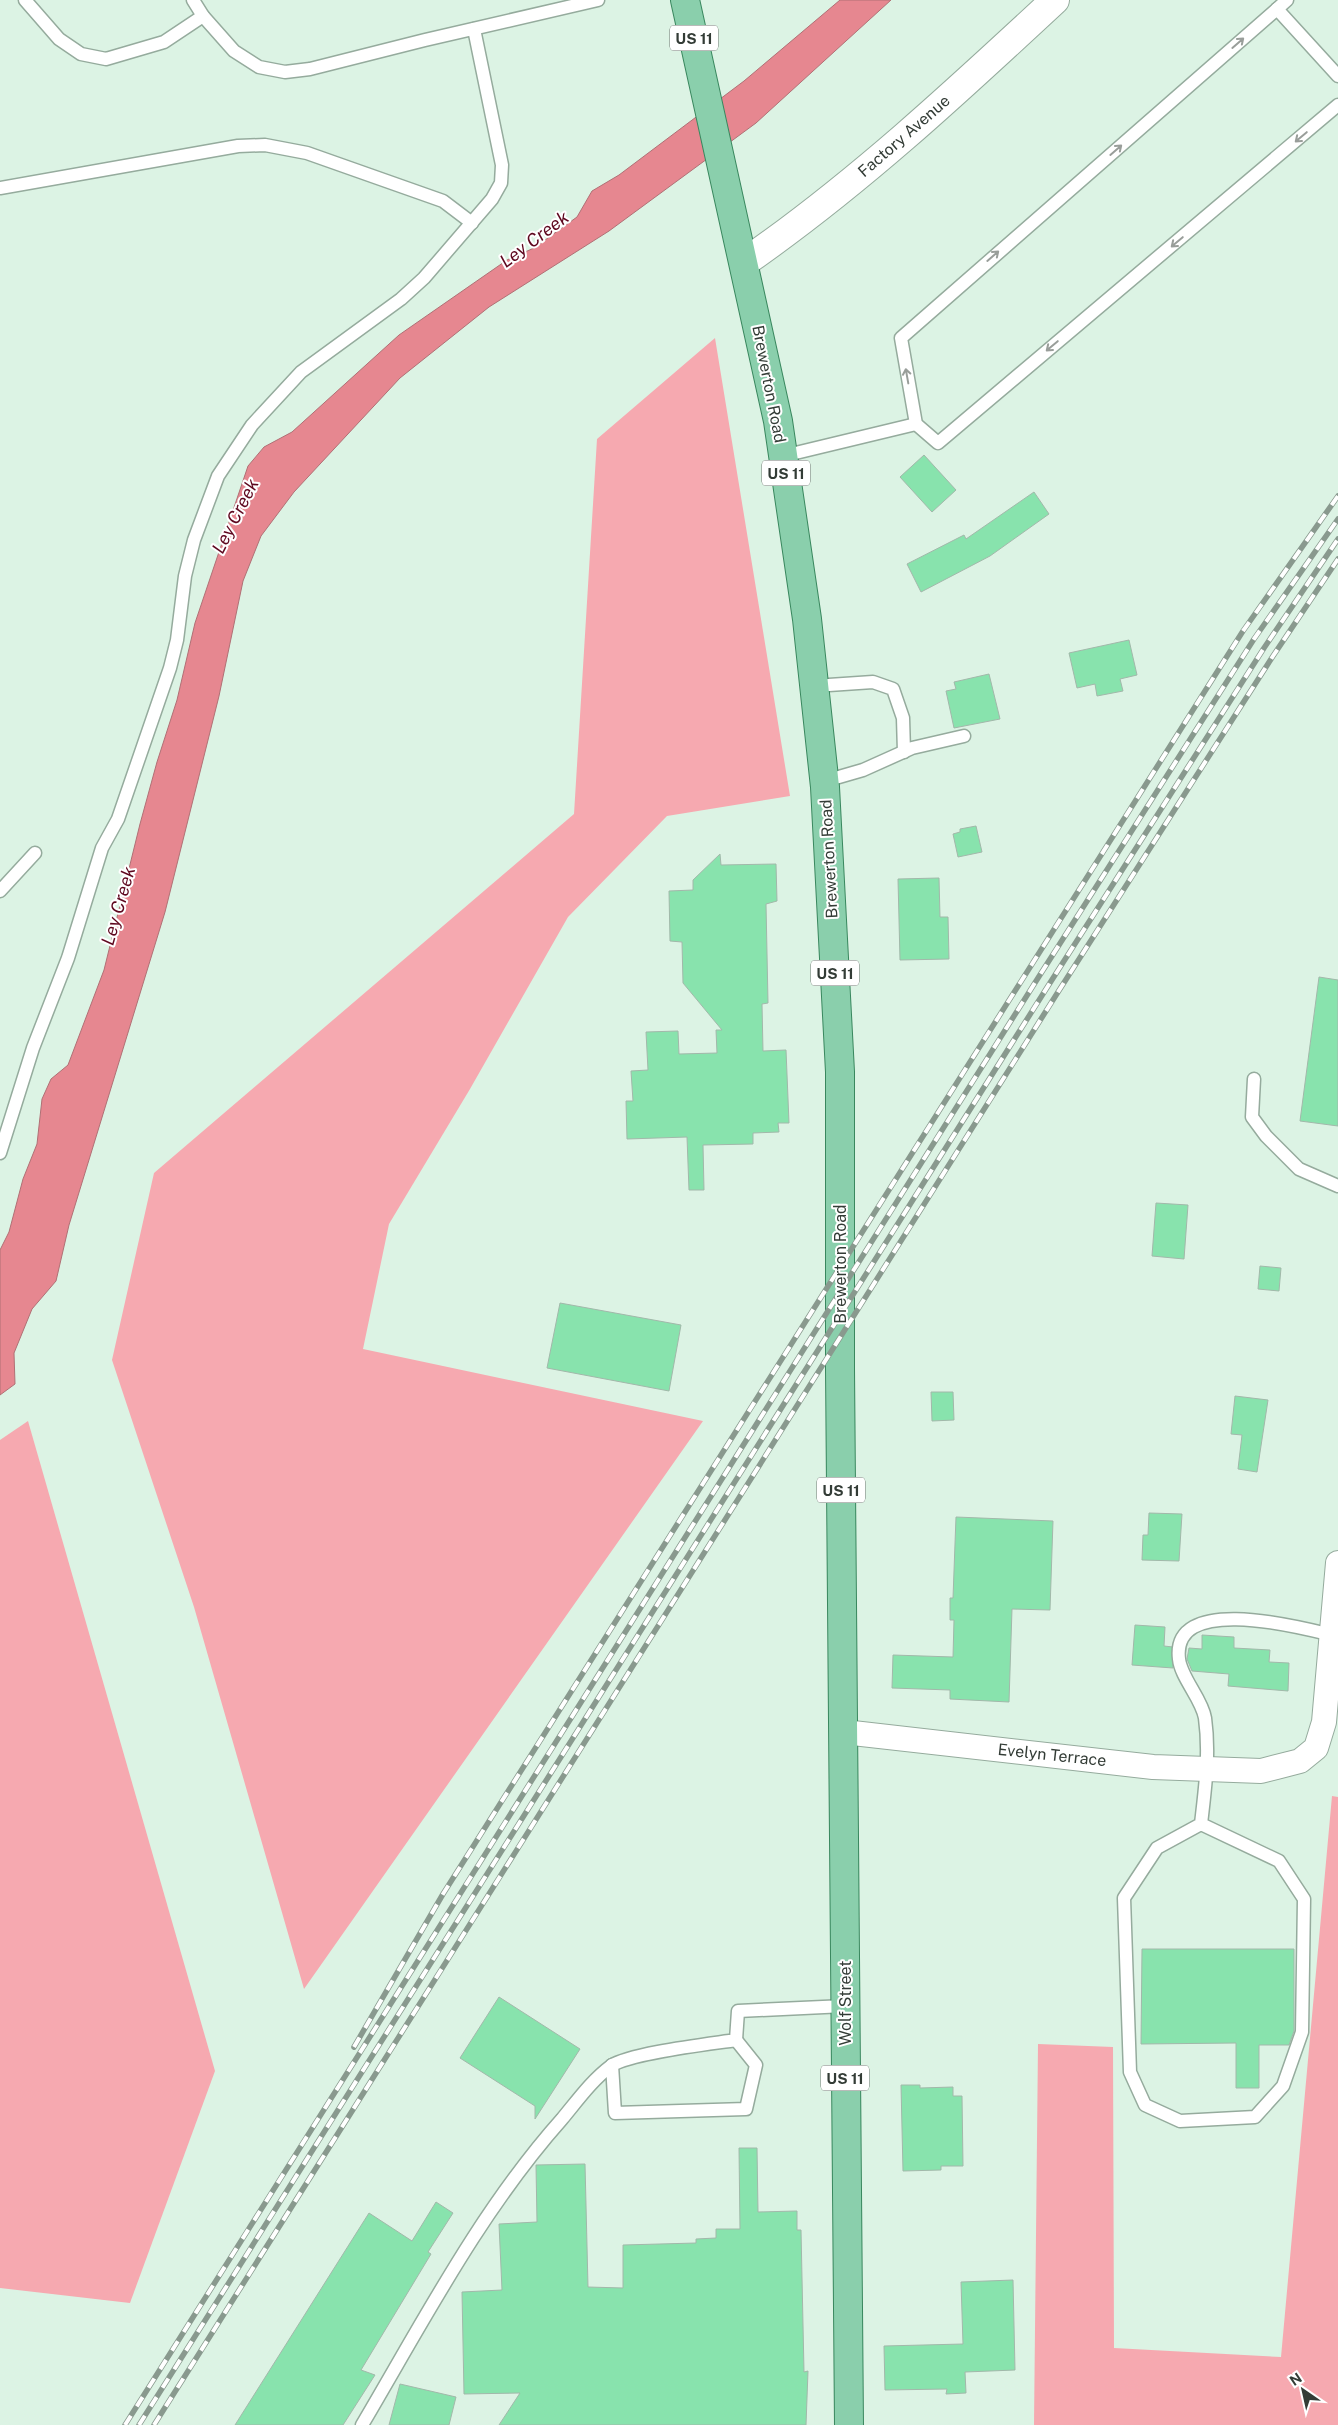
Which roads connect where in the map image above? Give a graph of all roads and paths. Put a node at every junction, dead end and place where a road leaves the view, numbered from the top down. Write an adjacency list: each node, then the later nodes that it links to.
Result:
1 (25, 0): 8 (lane)
2 (193, 0): 8 (lane)
3 (598, 0): 9 (lane)
4 (685, 0): 14 (main road, Brewerton Road / US 11)
5 (1055, 0): 14 (street, Factory Avenue)
6 (1287, 0): 7 (lane)
7 (1277, 9): 10 (lane); 15 (lane, one-way to 7)
8 (203, 16): 9 (lane)
9 (474, 28): 13 (lane)
10 (1338, 76)
11 (1338, 106): 15 (lane, one-way to 15)
12 (0, 188): 13 (lane)
13 (472, 223): 24 (lane)
14 (745, 262): 16 (main road, Brewerton Road / US 11)
15 (916, 424): 16 (lane)
16 (783, 456): 17 (main road, Brewerton Road / US 11)
17 (814, 686): 19 (lane); 20 (main road, Brewerton Road / US 11)
18 (964, 736): 19 (lane)
19 (904, 752): 20 (lane)
20 (825, 781): 28 (main road, Brewerton Road / US 11)
21 (35, 852): 22 (lane)
22 (0, 891)
23 (1254, 1079): 25 (lane)
24 (0, 1153)
25 (1338, 1186)
26 (1338, 1563): 27 (street, Evelyn Terrace)
27 (1332, 1635): 29 (street, Evelyn Terrace); 29 (lane)
28 (844, 1732): 29 (street, Evelyn Terrace); 31 (main road, Wolf Street / US 11)
29 (1207, 1769): 30 (lane)
30 (1201, 1824): 30 (lane)
31 (845, 2006): 32 (lane); 35 (main road, Wolf Street / US 11)
32 (736, 2040): 33 (lane); 33 (lane)
33 (612, 2065): 34 (lane)
34 (362, 2425)
35 (849, 2425)

